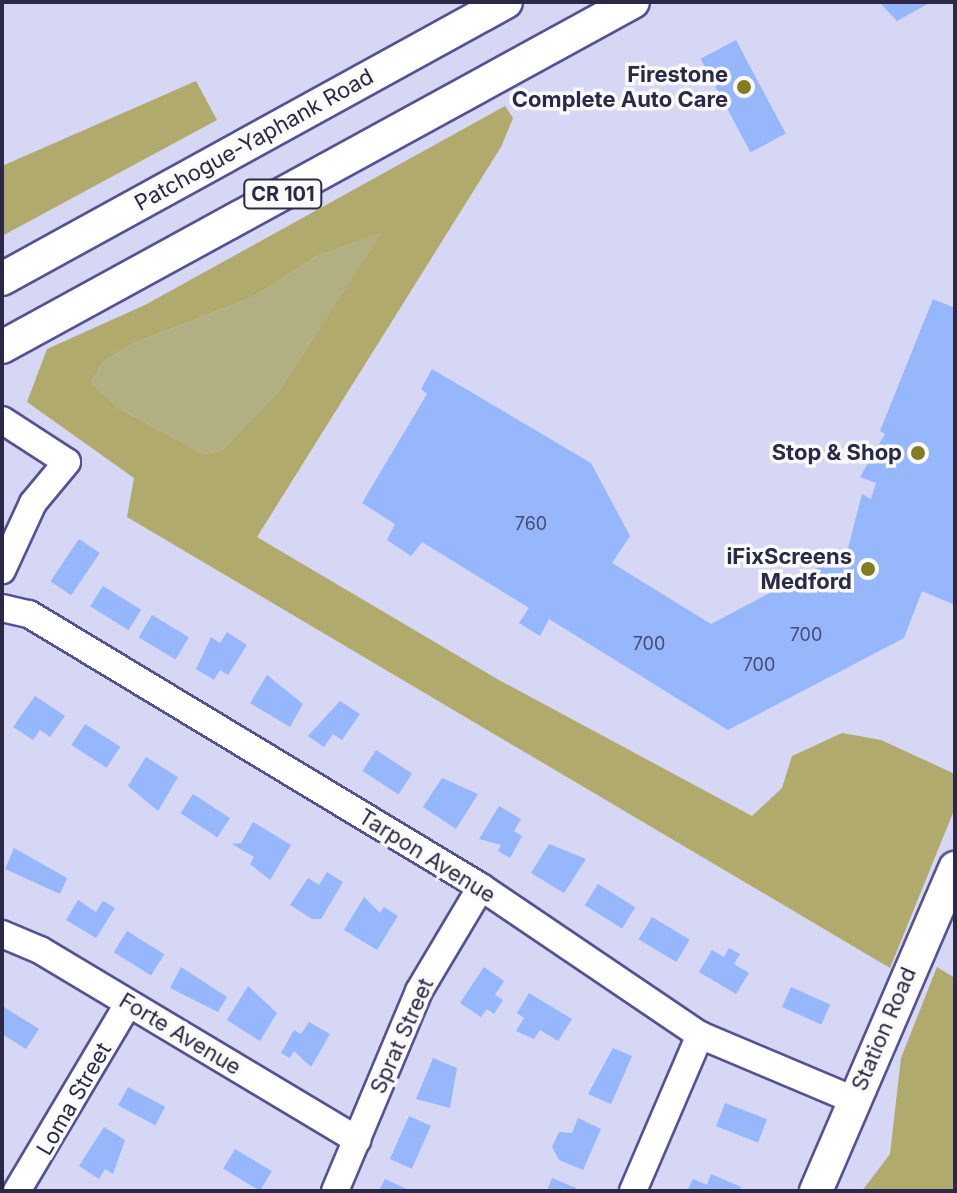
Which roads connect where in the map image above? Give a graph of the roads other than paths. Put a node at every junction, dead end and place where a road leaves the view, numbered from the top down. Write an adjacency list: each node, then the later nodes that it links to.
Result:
1 (506, 2): 3 (main road, Patchogue-Yaphank Road / CR 101)
2 (633, 2): 4 (main road, CR 101)
3 (2, 279)
4 (2, 347)
5 (2, 420): 6 (street)
6 (2, 570)
7 (2, 608): 9 (street, Tarpon Avenue)
8 (955, 868): 13 (main road, Station Road)
9 (481, 887): 12 (street, Tarpon Avenue); 14 (street, Sprat Street)
10 (2, 934): 11 (street, Forte Avenue)
11 (128, 1004): 14 (street, Forte Avenue); 15 (street, Loma Street)
12 (700, 1035): 13 (street, Tarpon Avenue); 17 (street)
13 (854, 1100): 18 (main road, Station Road)
14 (357, 1140): 16 (street, Sprat Street)
15 (17, 1191)
16 (335, 1191)
17 (633, 1191)
18 (816, 1191)

